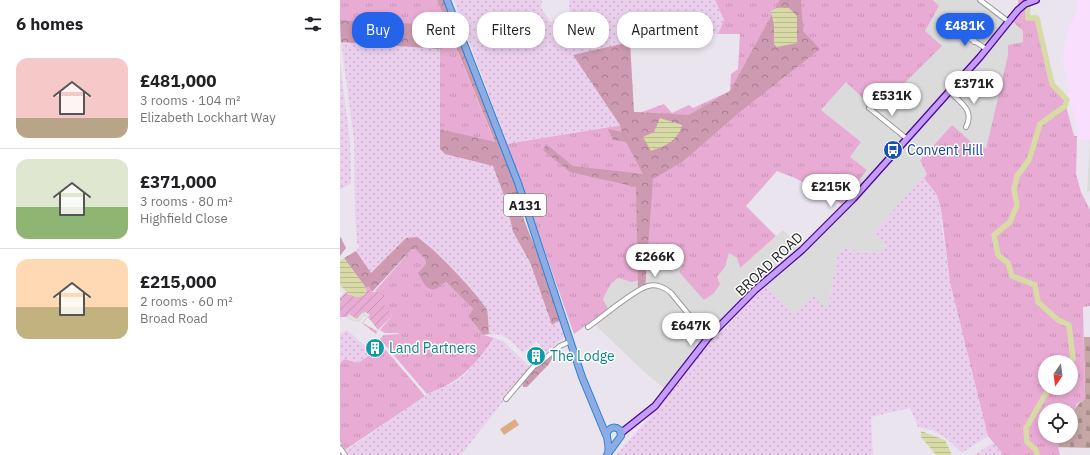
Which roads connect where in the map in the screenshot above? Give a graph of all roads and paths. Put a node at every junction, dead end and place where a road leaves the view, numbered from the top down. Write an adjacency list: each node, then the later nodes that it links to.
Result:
1 (447, 0): 17 (highway, A131)
2 (980, 0): 5 (street)
3 (1034, 0): 5 (main road)
4 (982, 18): 6 (street)
5 (1009, 22): 10 (main road)
6 (978, 23): 7 (street); 9 (street)
7 (983, 26)
8 (955, 29): 9 (street)
9 (974, 42): 10 (street)
10 (986, 49): 11 (main road)
11 (949, 91): 13 (street); 14 (main road)
12 (869, 108): 14 (street)
13 (966, 127)
14 (906, 138): 16 (main road, BROAD ROAD)
15 (588, 327): 16 (street)
16 (708, 338): 20 (main road, BROAD ROAD)
17 (571, 341): 18 (street); 19 (highway, A131)
18 (506, 399)
19 (597, 413): 21 (highway, A131); 23 (highway, A131)
20 (632, 424): 21 (main road, BROAD ROAD); 22 (main road, BROAD ROAD)
21 (613, 428): 22 (highway, A131); 23 (highway, BROAD ROAD / A131)
22 (622, 433): 24 (highway, BROAD ROAD / A131)
23 (608, 438): 24 (highway); 26 (highway, BROAD ROAD / A131)
24 (618, 442): 26 (highway, BROAD ROAD / A131)
25 (340, 448): 27 (street)
26 (608, 454)
27 (345, 455)

